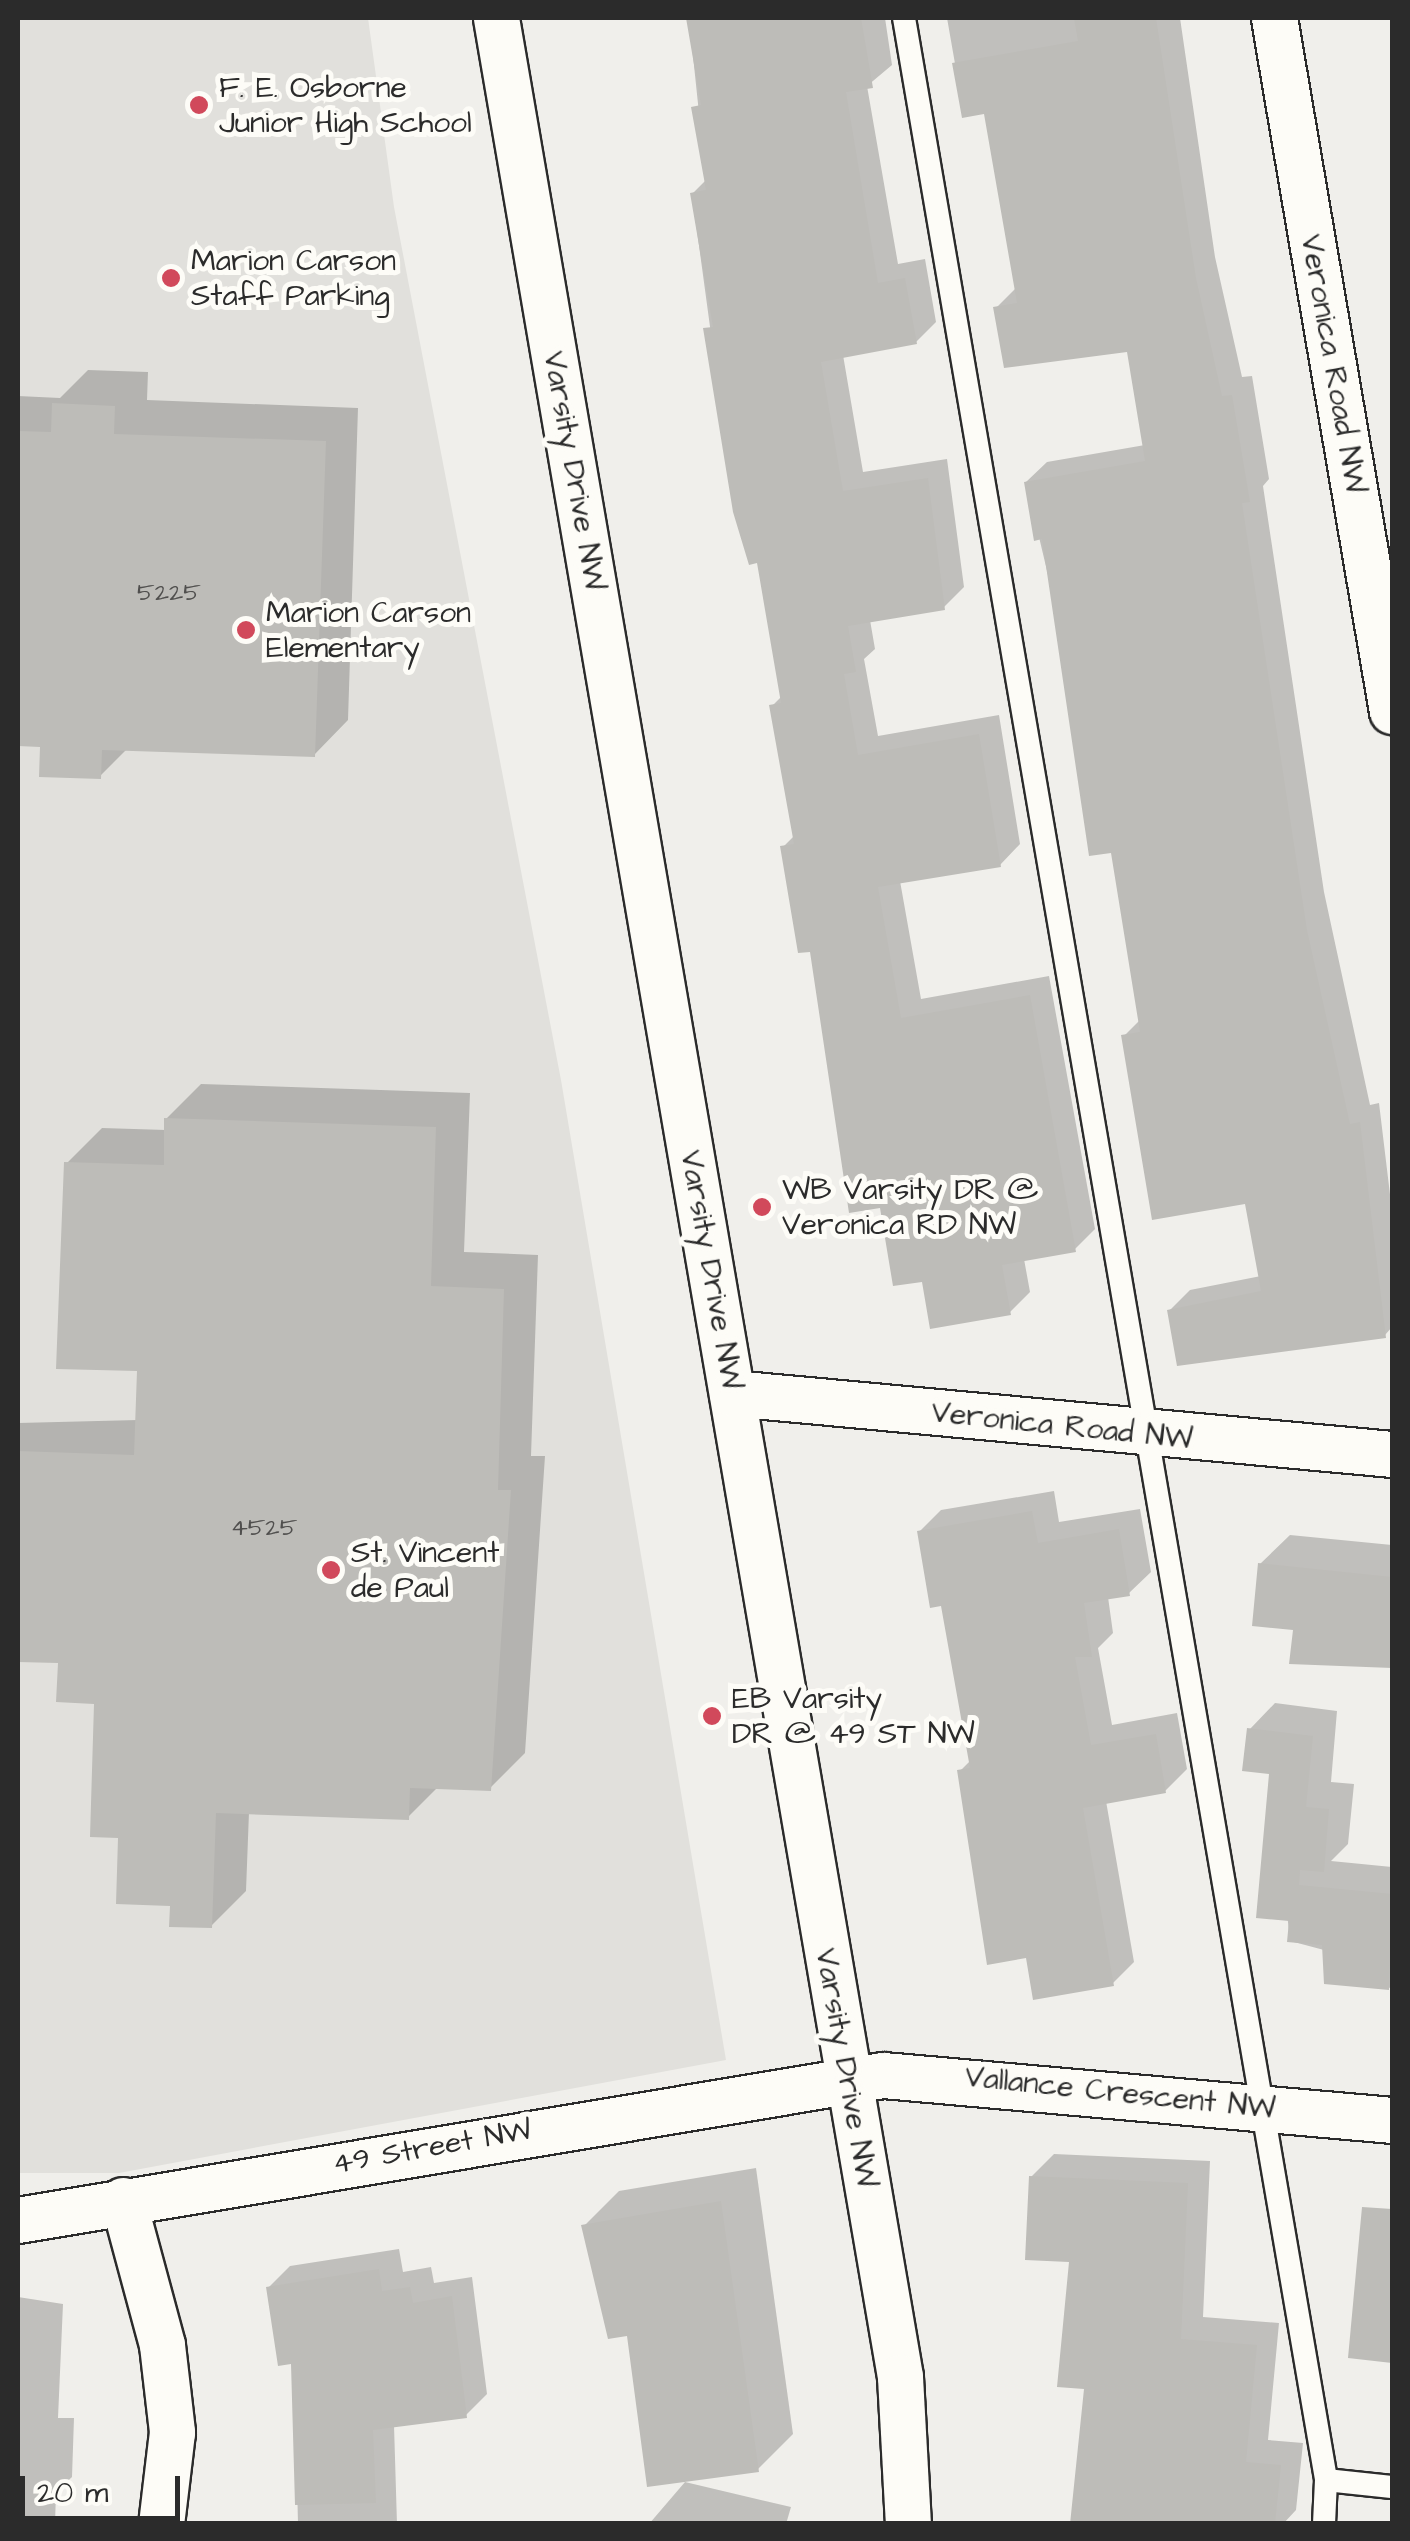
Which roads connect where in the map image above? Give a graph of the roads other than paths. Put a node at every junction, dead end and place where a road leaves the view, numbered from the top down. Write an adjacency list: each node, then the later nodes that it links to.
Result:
1 (496, 18): 5 (street, Varsity Drive NW)
2 (904, 18): 6 (lane)
3 (1274, 18): 4 (street, Veronica Road NW)
4 (1392, 710)
5 (732, 1393): 6 (street, Veronica Road NW); 8 (street, Varsity Drive NW)
6 (1146, 1434): 7 (street, Veronica Road NW); 9 (lane)
7 (1392, 1454)
8 (848, 2078): 9 (street, Vallance Crescent NW); 11 (street, 49 Street NW); 16 (street, Varsity Drive NW)
9 (1262, 2107): 10 (street, Vallance Crescent NW); 13 (lane)
10 (1392, 2120)
11 (122, 2200): 12 (street, 49 Street NW); 15 (street)
12 (18, 2220)
13 (1326, 2480): 14 (lane); 17 (lane)
14 (1392, 2487)
15 (161, 2524)
16 (908, 2524)
17 (1324, 2524)

